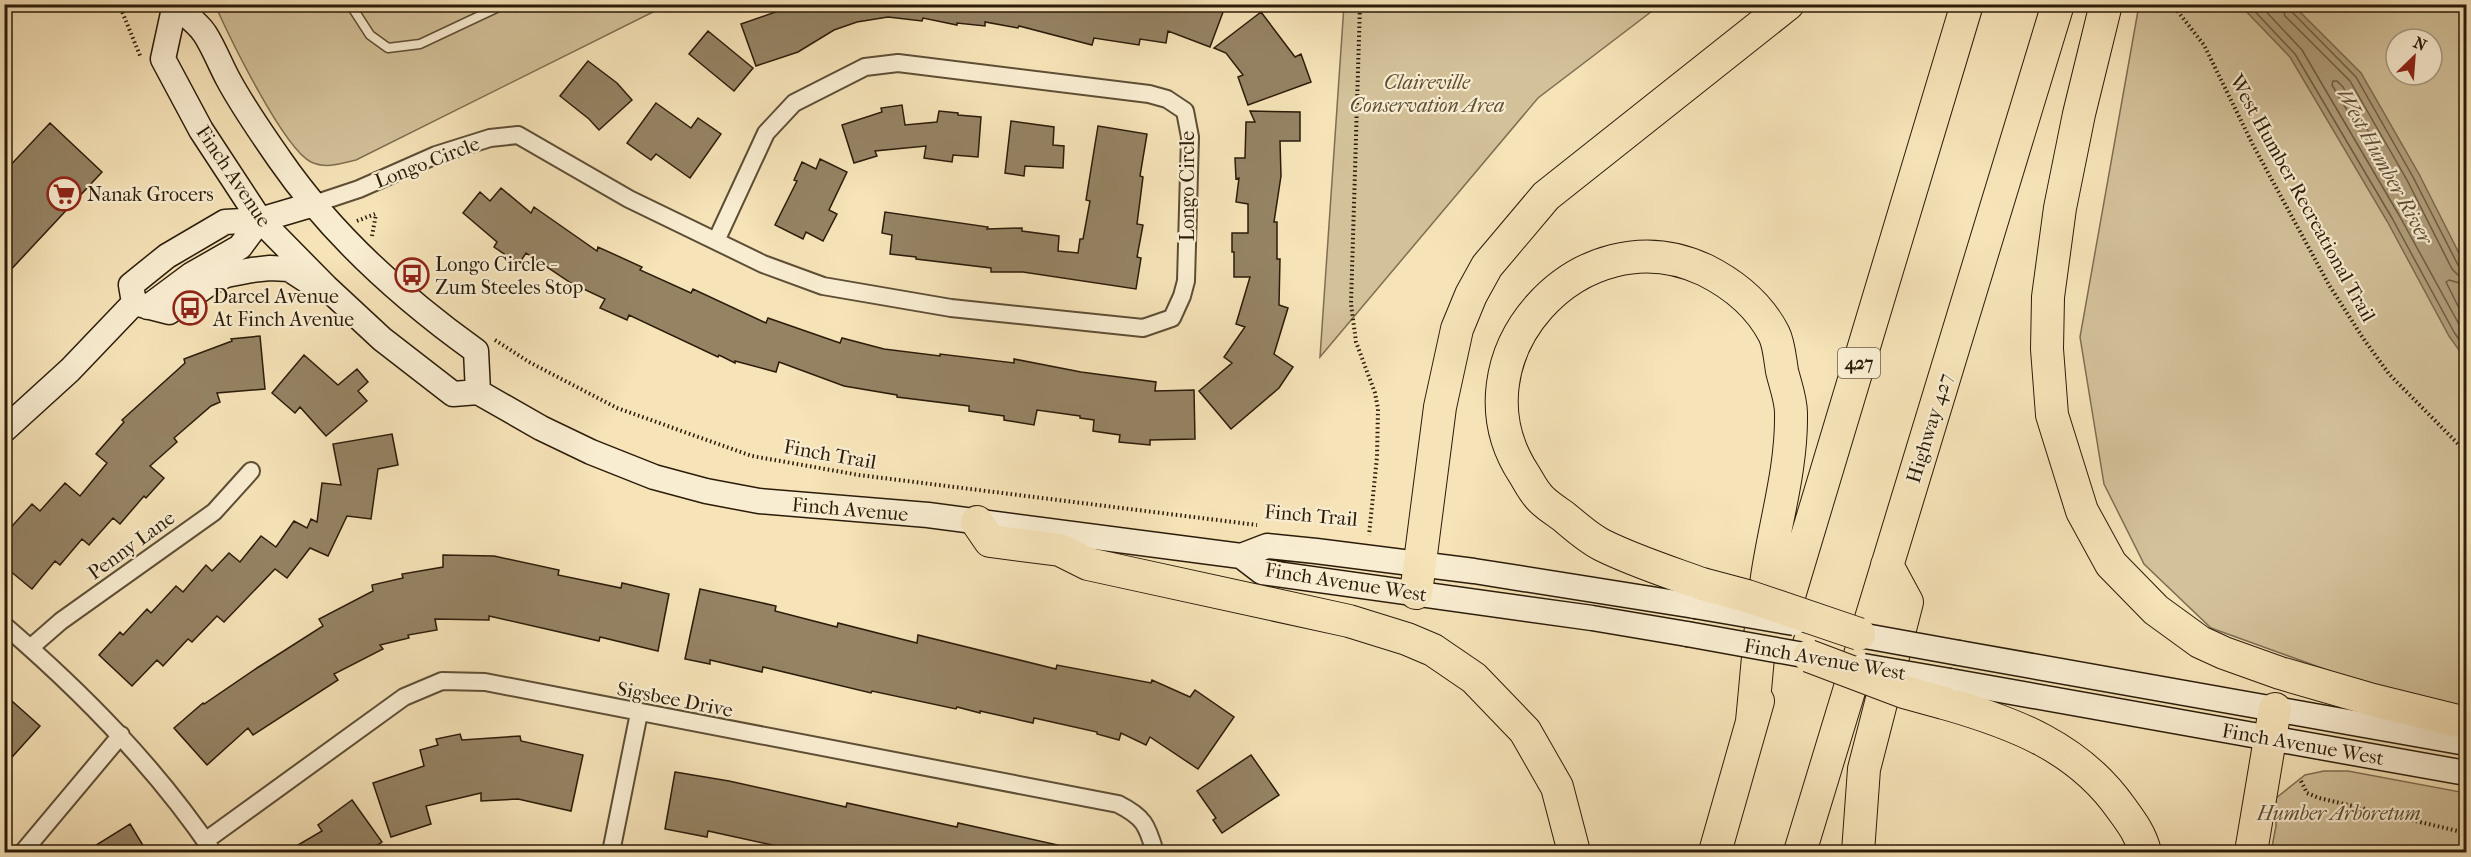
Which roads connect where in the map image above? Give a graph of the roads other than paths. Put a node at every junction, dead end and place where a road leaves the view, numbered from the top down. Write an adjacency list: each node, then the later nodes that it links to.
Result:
1 (350, 4): 9 (lane)
2 (479, 4): 9 (lane)
3 (505, 4): 9 (lane)
4 (1788, 4): 21 (highway)
5 (1967, 4): 29 (highway, 427)
6 (2058, 4): 20 (highway, Highway 427)
7 (2106, 4): 30 (highway)
8 (175, 5): 10 (main road, Finch Avenue); 11 (main road, Finch Avenue)
9 (484, 13)
10 (314, 204): 11 (main road, Longo Circle); 12 (street, Longo Circle); 15 (main road, Finch Avenue)
11 (260, 220): 13 (main road); 14 (main road, Finch Avenue)
12 (716, 241): 12 (street, Longo Circle)
13 (141, 305): 14 (main road); 16 (main road)
14 (382, 339): 15 (main road, Finch Avenue)
15 (478, 392): 18 (main road, Finch Avenue)
16 (4, 430)
17 (251, 471): 25 (street, Penny Lane)
18 (977, 522): 19 (main road, Finch Avenue); 39 (highway)
19 (1241, 556): 21 (main road, Finch Avenue West); 21 (main road, Finch Avenue West)
20 (1887, 565): 41 (highway, Highway 427); 42 (highway)
21 (1418, 579): 22 (main road, Finch Avenue West); 26 (main road, Finch Avenue West, bridge)
22 (1698, 595): 24 (highway, bridge); 29 (highway)
23 (4, 626): 25 (street)
24 (1859, 634): 31 (main road, Finch Avenue West, bridge)
25 (30, 648): 32 (street)
26 (1809, 656): 27 (highway, bridge)
27 (1947, 692): 31 (main road, Finch Avenue West); 43 (highway)
28 (639, 713): 35 (street, Sigsbee Drive); 37 (street); 38 (street, Sigsbee Drive)
29 (1752, 721): 40 (highway, 427)
30 (2466, 723)
31 (2273, 724): 33 (main road, Finch Avenue West); 34 (main road, Finch Avenue West); 44 (highway)
32 (121, 735): 35 (street); 36 (street)
33 (2466, 743)
34 (2466, 773)
35 (209, 847)
36 (23, 852)
37 (611, 852)
38 (1155, 852)
39 (1574, 852)
40 (1715, 852)
41 (1800, 852)
42 (1858, 852)
43 (2145, 852)
44 (2251, 852)

